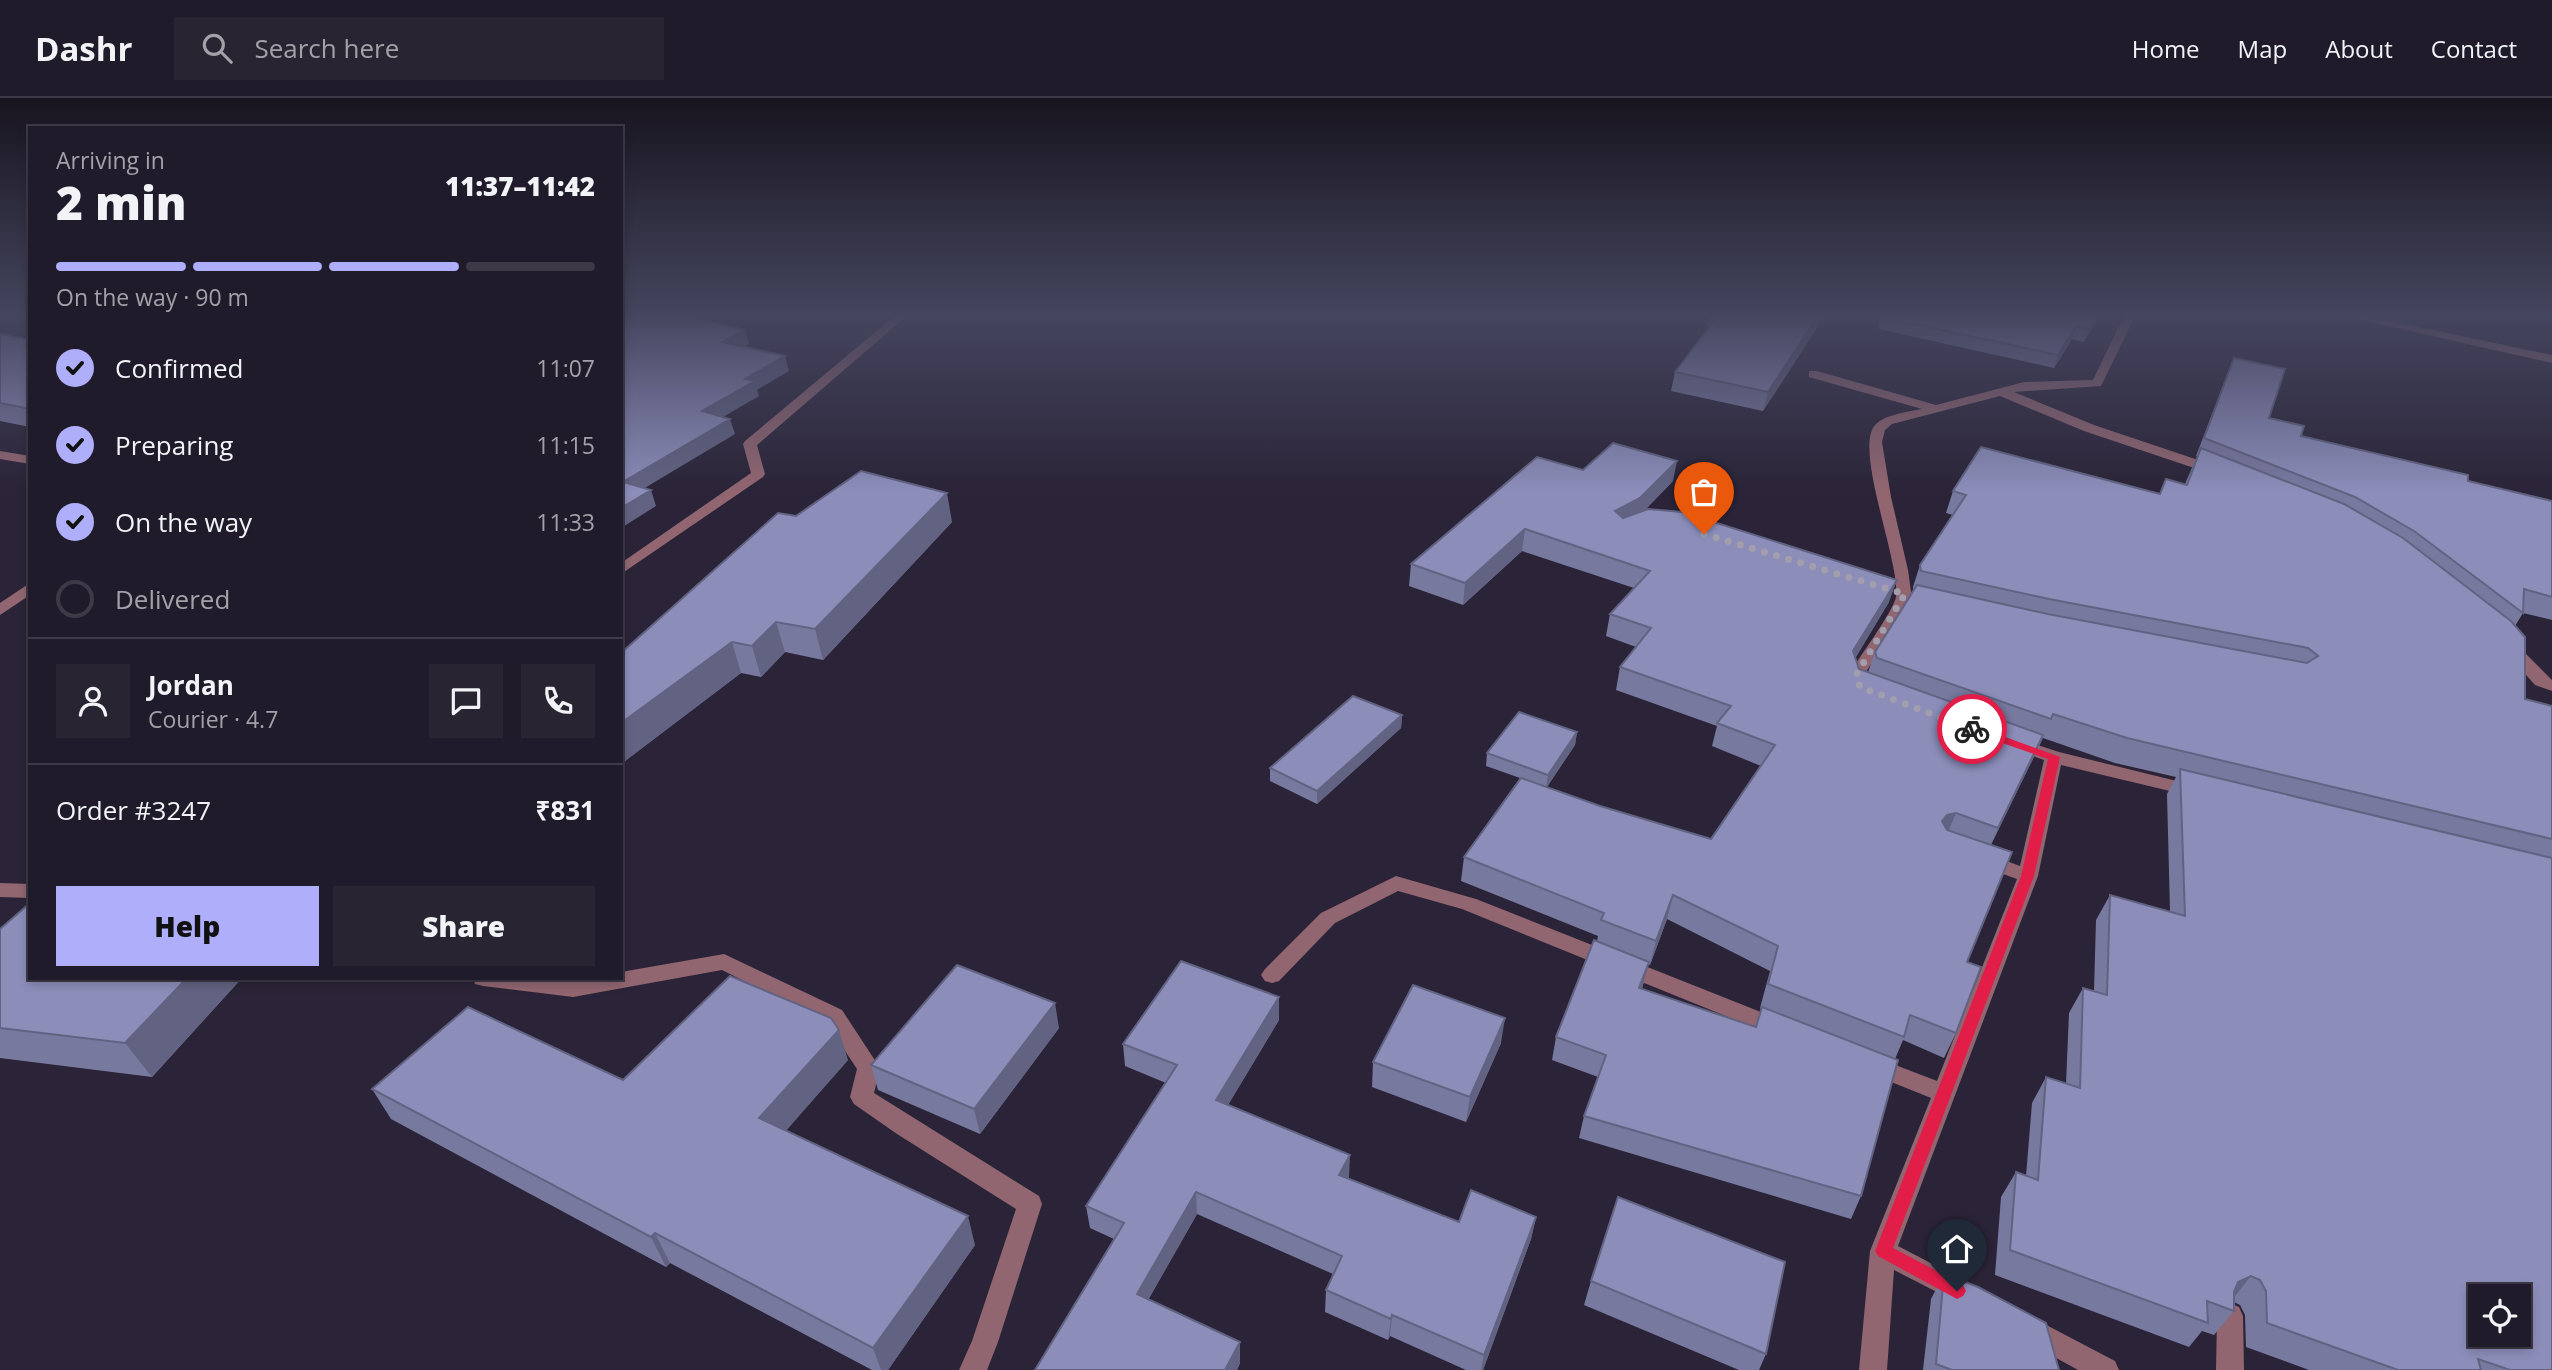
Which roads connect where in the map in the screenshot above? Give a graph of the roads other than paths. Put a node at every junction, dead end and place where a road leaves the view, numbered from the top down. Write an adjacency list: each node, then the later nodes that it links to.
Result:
1 (834, 373): 9 (street)
2 (2102, 373): 4 (street)
3 (1813, 374): 5 (street)
4 (2002, 392): 5 (street); 8 (street)
5 (1937, 409): 14 (street)
6 (0, 454): 7 (street)
7 (28, 460)
8 (2228, 476)
9 (623, 569)
10 (28, 589): 11 (street)
11 (0, 610)
12 (2503, 639): 13 (street)
13 (2552, 686)
14 (1878, 695)
15 (1990, 735): 16 (street)
16 (2054, 757): 17 (street); 19 (street)
17 (2216, 796)
18 (1969, 854): 19 (street)
19 (2028, 876): 28 (street)
20 (0, 890): 21 (street)
21 (28, 891)
22 (1272, 975): 26 (street)
23 (499, 980): 25 (street)
24 (623, 980): 33 (street)
25 (623, 980)
26 (1804, 1038)
27 (1855, 1058): 28 (street)
28 (1944, 1093): 29 (street)
29 (1883, 1251): 30 (street); 34 (street)
30 (1982, 1304)
31 (2230, 1316): 36 (street)
32 (2007, 1317): 35 (street)
33 (973, 1370)
34 (1873, 1370)
35 (2105, 1370)
36 (2230, 1370)

